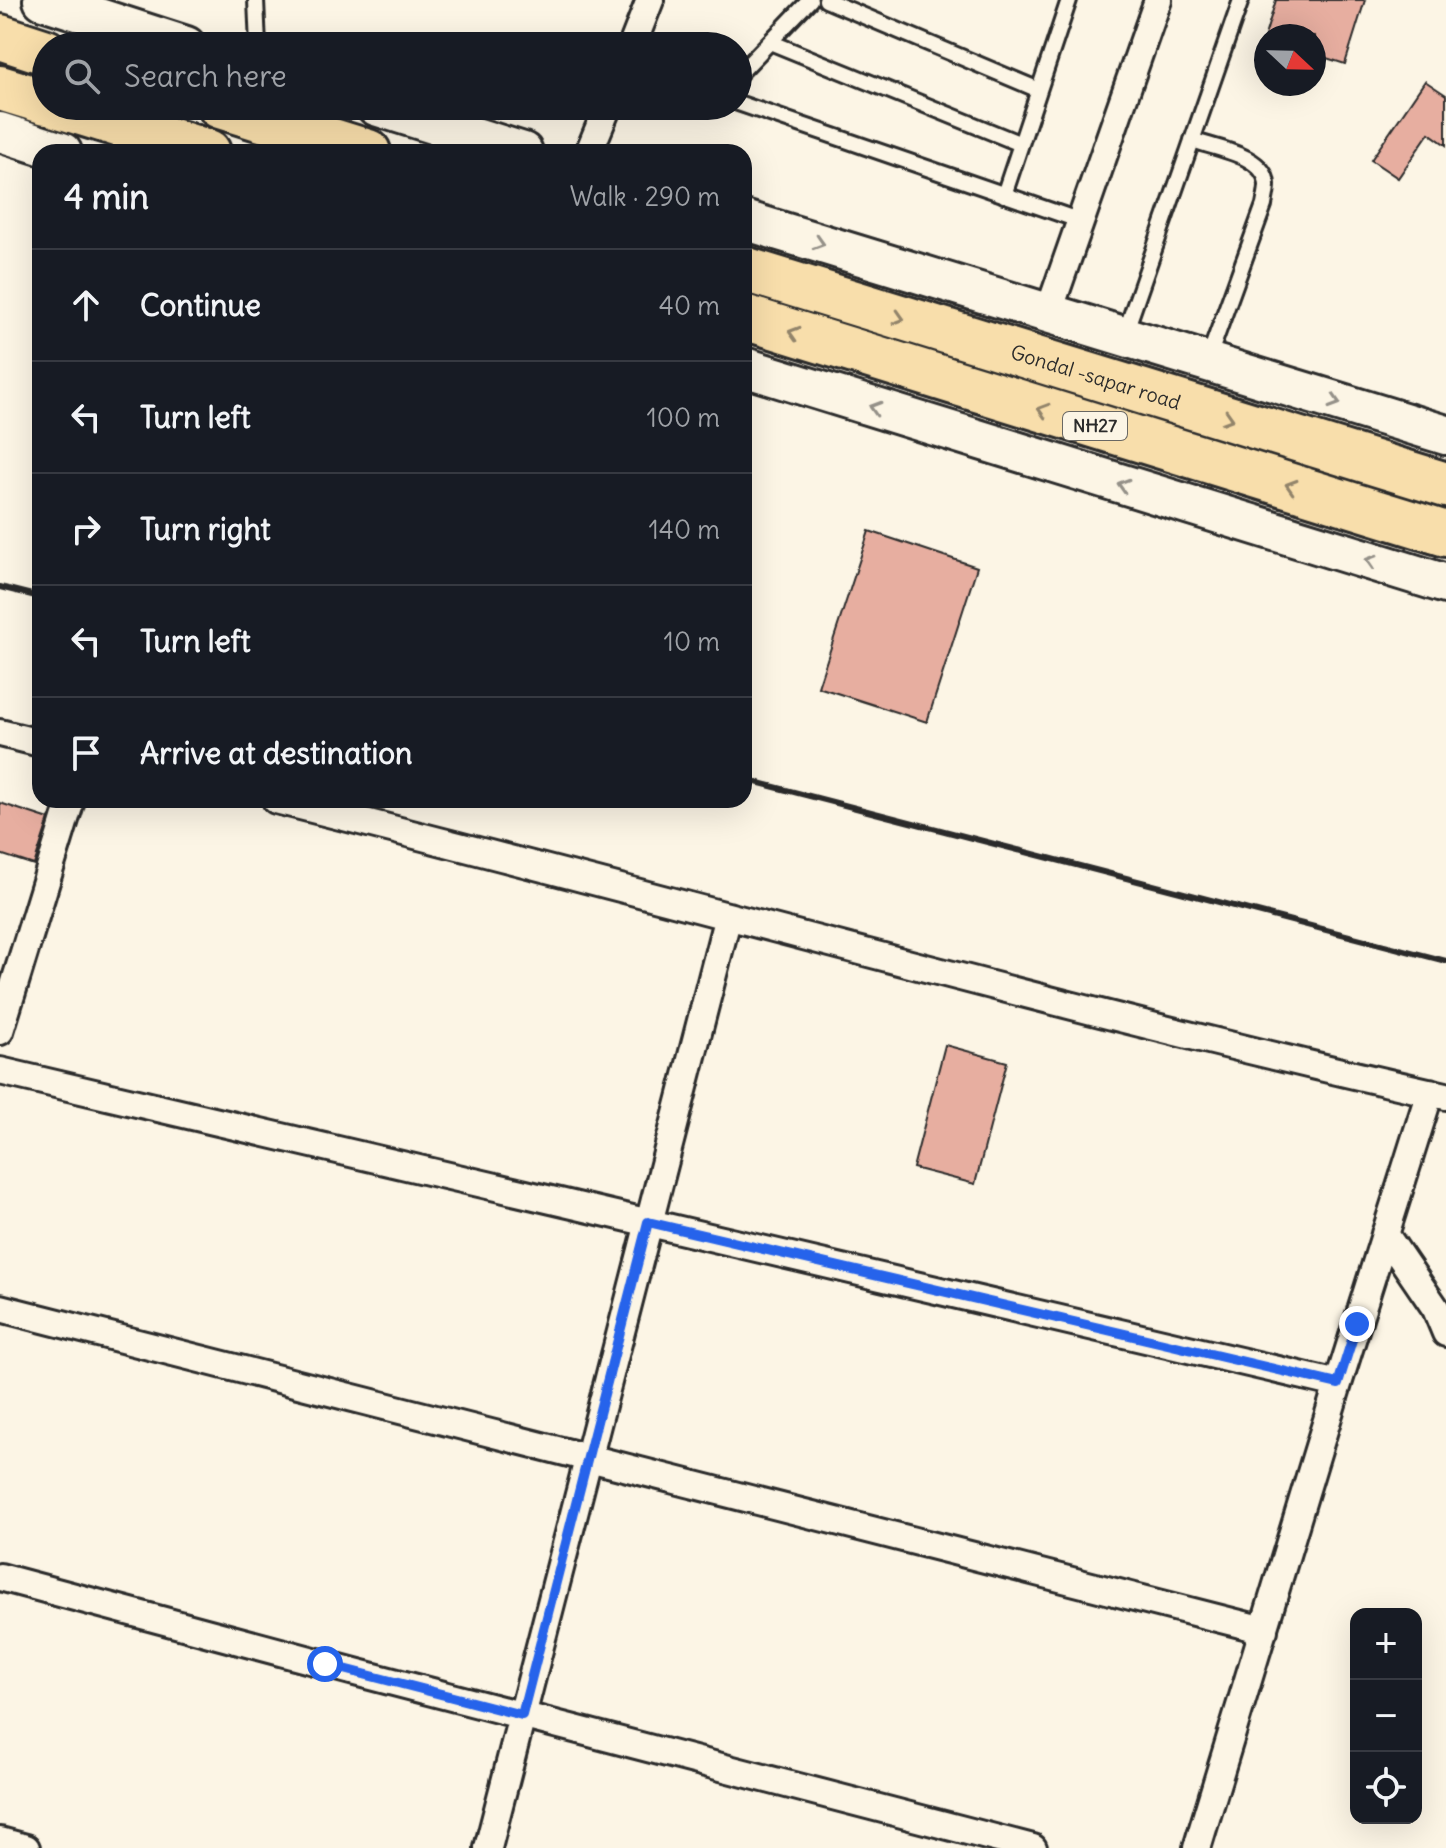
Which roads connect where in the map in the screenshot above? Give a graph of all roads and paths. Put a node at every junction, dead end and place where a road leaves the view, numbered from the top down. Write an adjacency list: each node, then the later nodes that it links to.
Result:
1 (43, 0): 9 (street)
2 (256, 0): 10 (lane)
3 (650, 0): 11 (street)
4 (810, 0): 13 (lane)
5 (826, 0): 17 (lane)
6 (1069, 0): 17 (lane)
7 (1158, 0): 33 (street)
8 (1241, 0): 25 (lane)
9 (142, 32)
10 (257, 32)
11 (637, 32)
12 (0, 37): 14 (highway)
13 (770, 42): 15 (lane); 31 (lane)
14 (32, 47)
15 (752, 61)
16 (0, 88): 18 (highway)
17 (1039, 90): 31 (lane)
18 (32, 98)
19 (752, 108): 32 (lane)
20 (104, 120): 27 (highway)
21 (265, 120): 28 (highway)
22 (421, 120): 29 (street)
23 (602, 120): 30 (street)
24 (0, 132): 26 (street)
25 (1192, 140): 38 (lane); 39 (lane)
26 (37, 144)
27 (182, 144)
28 (342, 144)
29 (497, 144)
30 (592, 144)
31 (1021, 144): 32 (lane)
32 (1004, 195): 33 (lane)
33 (1081, 221): 36 (street)
34 (752, 222): 36 (street, one-way to 36)
35 (752, 271): 42 (highway, Gondal -sapar road / NH27, one-way to 42)
36 (1048, 314): 38 (street)
37 (752, 319): 43 (highway, NH27, one-way to 37)
38 (1124, 338): 39 (street)
39 (1207, 363): 41 (street, one-way to 41)
40 (752, 369): 44 (street, one-way to 40)
41 (1446, 435)
42 (1446, 485)
43 (1446, 534)
44 (1446, 584)
45 (0, 733): 46 (street)
46 (32, 741)
47 (69, 808): 50 (street)
48 (307, 808): 49 (street)
49 (728, 916): 52 (street); 53 (street)
50 (0, 1031)
51 (0, 1071): 53 (street)
52 (1438, 1094): 54 (street)
53 (648, 1222): 57 (street); 58 (street)
54 (1385, 1234): 56 (street); 57 (street)
55 (0, 1308): 58 (street)
56 (1446, 1333)
57 (1338, 1384): 60 (street)
58 (589, 1459): 60 (street); 61 (street)
59 (0, 1577): 61 (street)
60 (1264, 1630): 66 (street)
61 (522, 1715): 64 (street); 65 (street)
62 (0, 1841): 63 (street)
63 (26, 1848)
64 (488, 1848)
65 (1033, 1848)
66 (1197, 1848)

